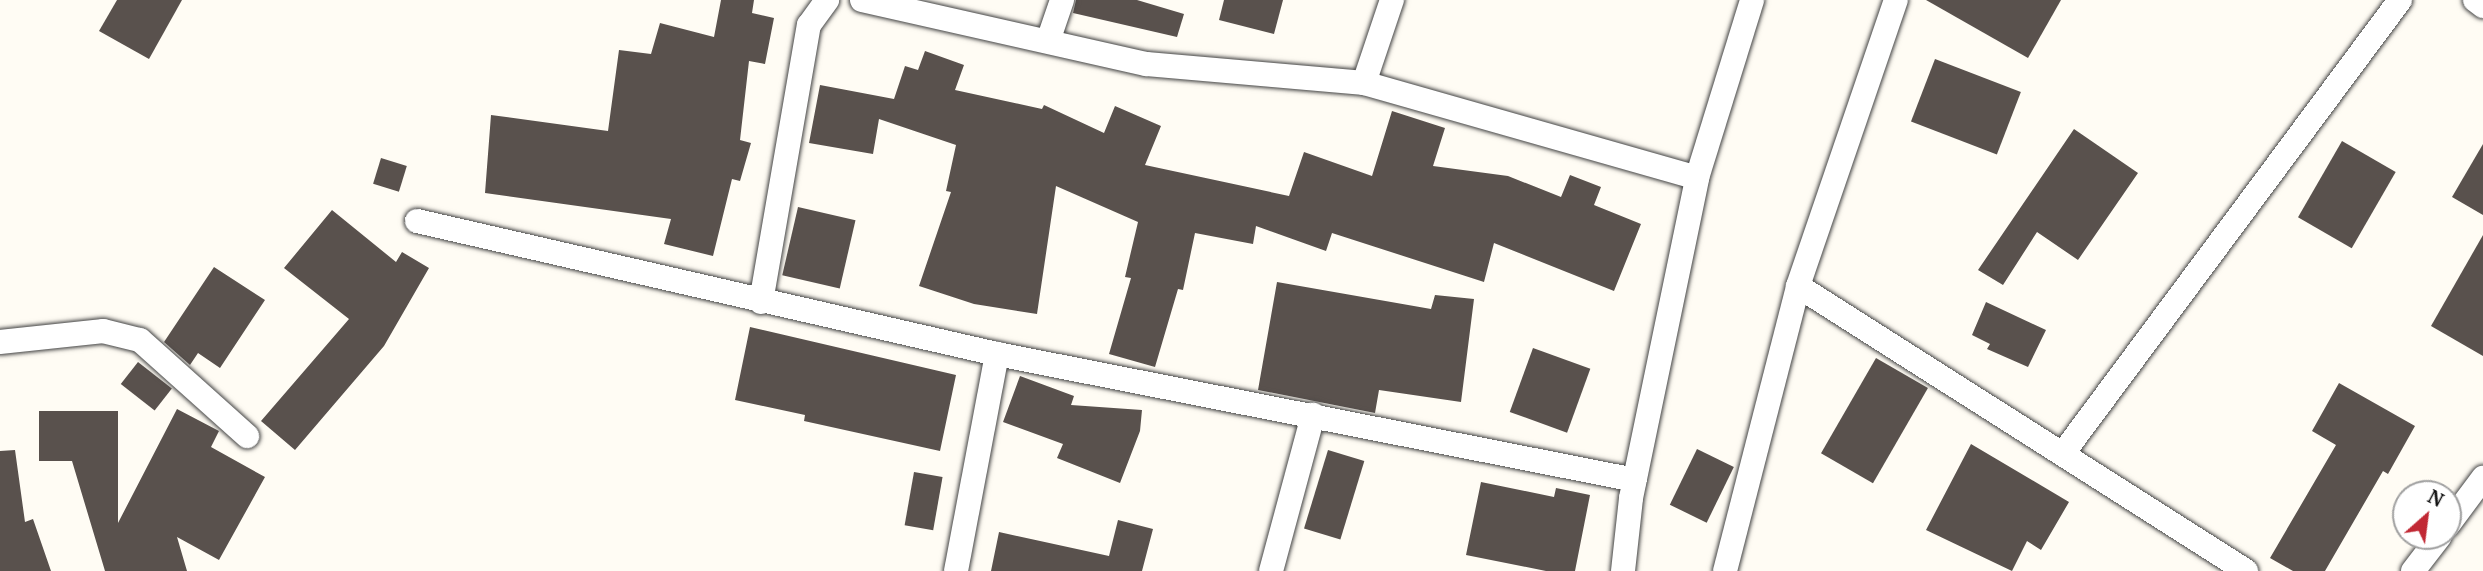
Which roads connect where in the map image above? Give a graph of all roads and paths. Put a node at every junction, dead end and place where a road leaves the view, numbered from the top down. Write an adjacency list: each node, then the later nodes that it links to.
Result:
1 (827, 0): 15 (street)
2 (862, 0): 10 (street)
3 (1062, 0): 10 (street)
4 (1392, 0): 11 (street)
5 (1752, 0): 12 (street)
6 (1896, 0): 14 (street)
7 (2400, 0): 20 (street)
8 (2475, 0): 9 (street)
9 (2483, 6)
10 (1048, 41): 11 (street)
11 (1364, 83): 12 (street)
12 (1698, 178): 22 (street)
13 (417, 222): 15 (street)
14 (1798, 286): 20 (street); 28 (street)
15 (761, 302): 17 (street)
16 (0, 342): 19 (street)
17 (997, 354): 18 (street); 25 (street)
18 (1312, 415): 22 (street); 26 (street)
19 (247, 436)
20 (2064, 452): 29 (street)
21 (2483, 478): 23 (street)
22 (1635, 480): 27 (street)
23 (2462, 506)
24 (2429, 550): 30 (street)
25 (956, 571)
26 (1271, 571)
27 (1623, 571)
28 (1725, 571)
29 (2246, 571)
30 (2413, 571)

